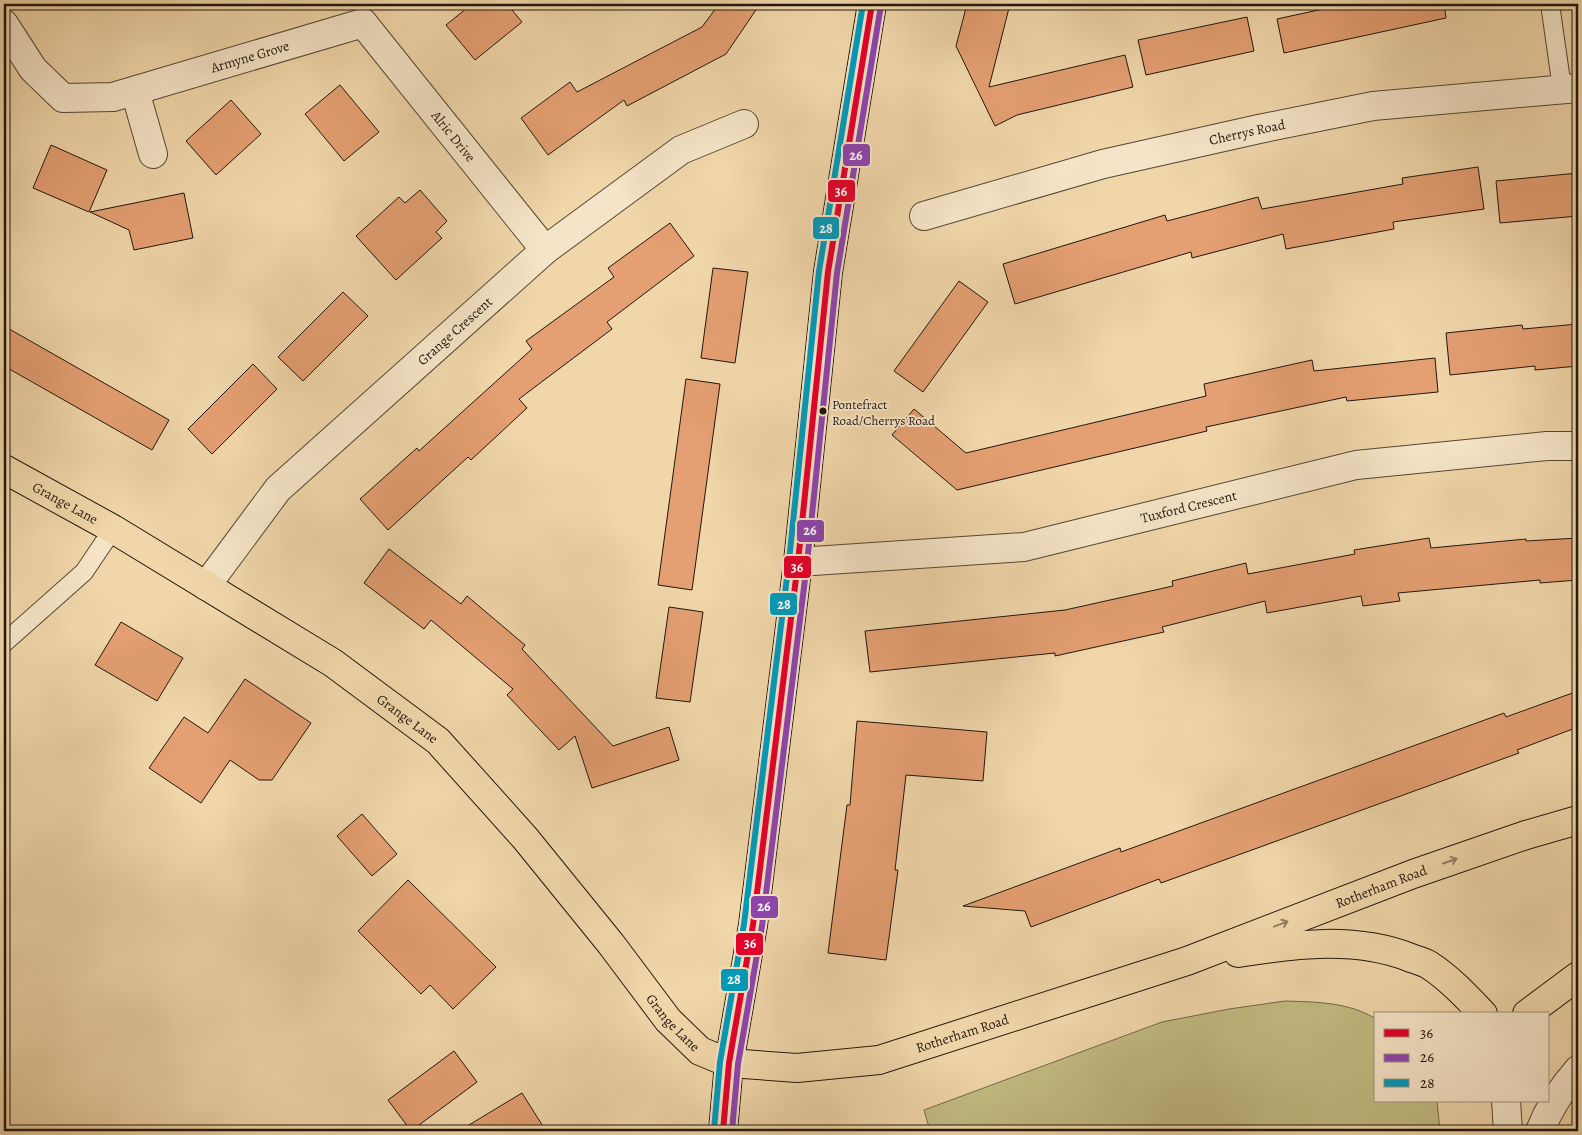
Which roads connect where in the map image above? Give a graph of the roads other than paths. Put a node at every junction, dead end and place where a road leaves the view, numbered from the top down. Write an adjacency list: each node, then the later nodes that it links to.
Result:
1 (872, 4): 14 (main road)
2 (1550, 4): 5 (lane)
3 (363, 13): 6 (street, Armyne Grove); 10 (street, Alric Drive)
4 (4, 24): 6 (street, Armyne Grove)
5 (1570, 88): 9 (street, Cherrys Road)
6 (135, 91): 8 (street)
7 (744, 124): 10 (street, Grange Crescent)
8 (153, 154)
9 (924, 216)
10 (545, 250): 15 (street, Grange Crescent)
11 (1578, 446): 14 (street, Tuxford Crescent)
12 (4, 469): 13 (main road, Grange Lane)
13 (113, 529): 15 (main road, Grange Lane); 16 (lane)
14 (798, 562): 22 (main road)
15 (206, 586): 22 (main road, Grange Lane)
16 (4, 643)
17 (1578, 820): 18 (main road, Rotherham Road, one-way to 17)
18 (1187, 961): 20 (main road, Rotherham Road); 22 (main road, Rotherham Road)
19 (1578, 976): 21 (main road)
20 (1481, 1012)
21 (1530, 1012)
22 (729, 1063): 25 (main road)
23 (1578, 1070): 27 (street)
24 (1506, 1102): 26 (street)
25 (723, 1131)
26 (1508, 1131)
27 (1540, 1131)

